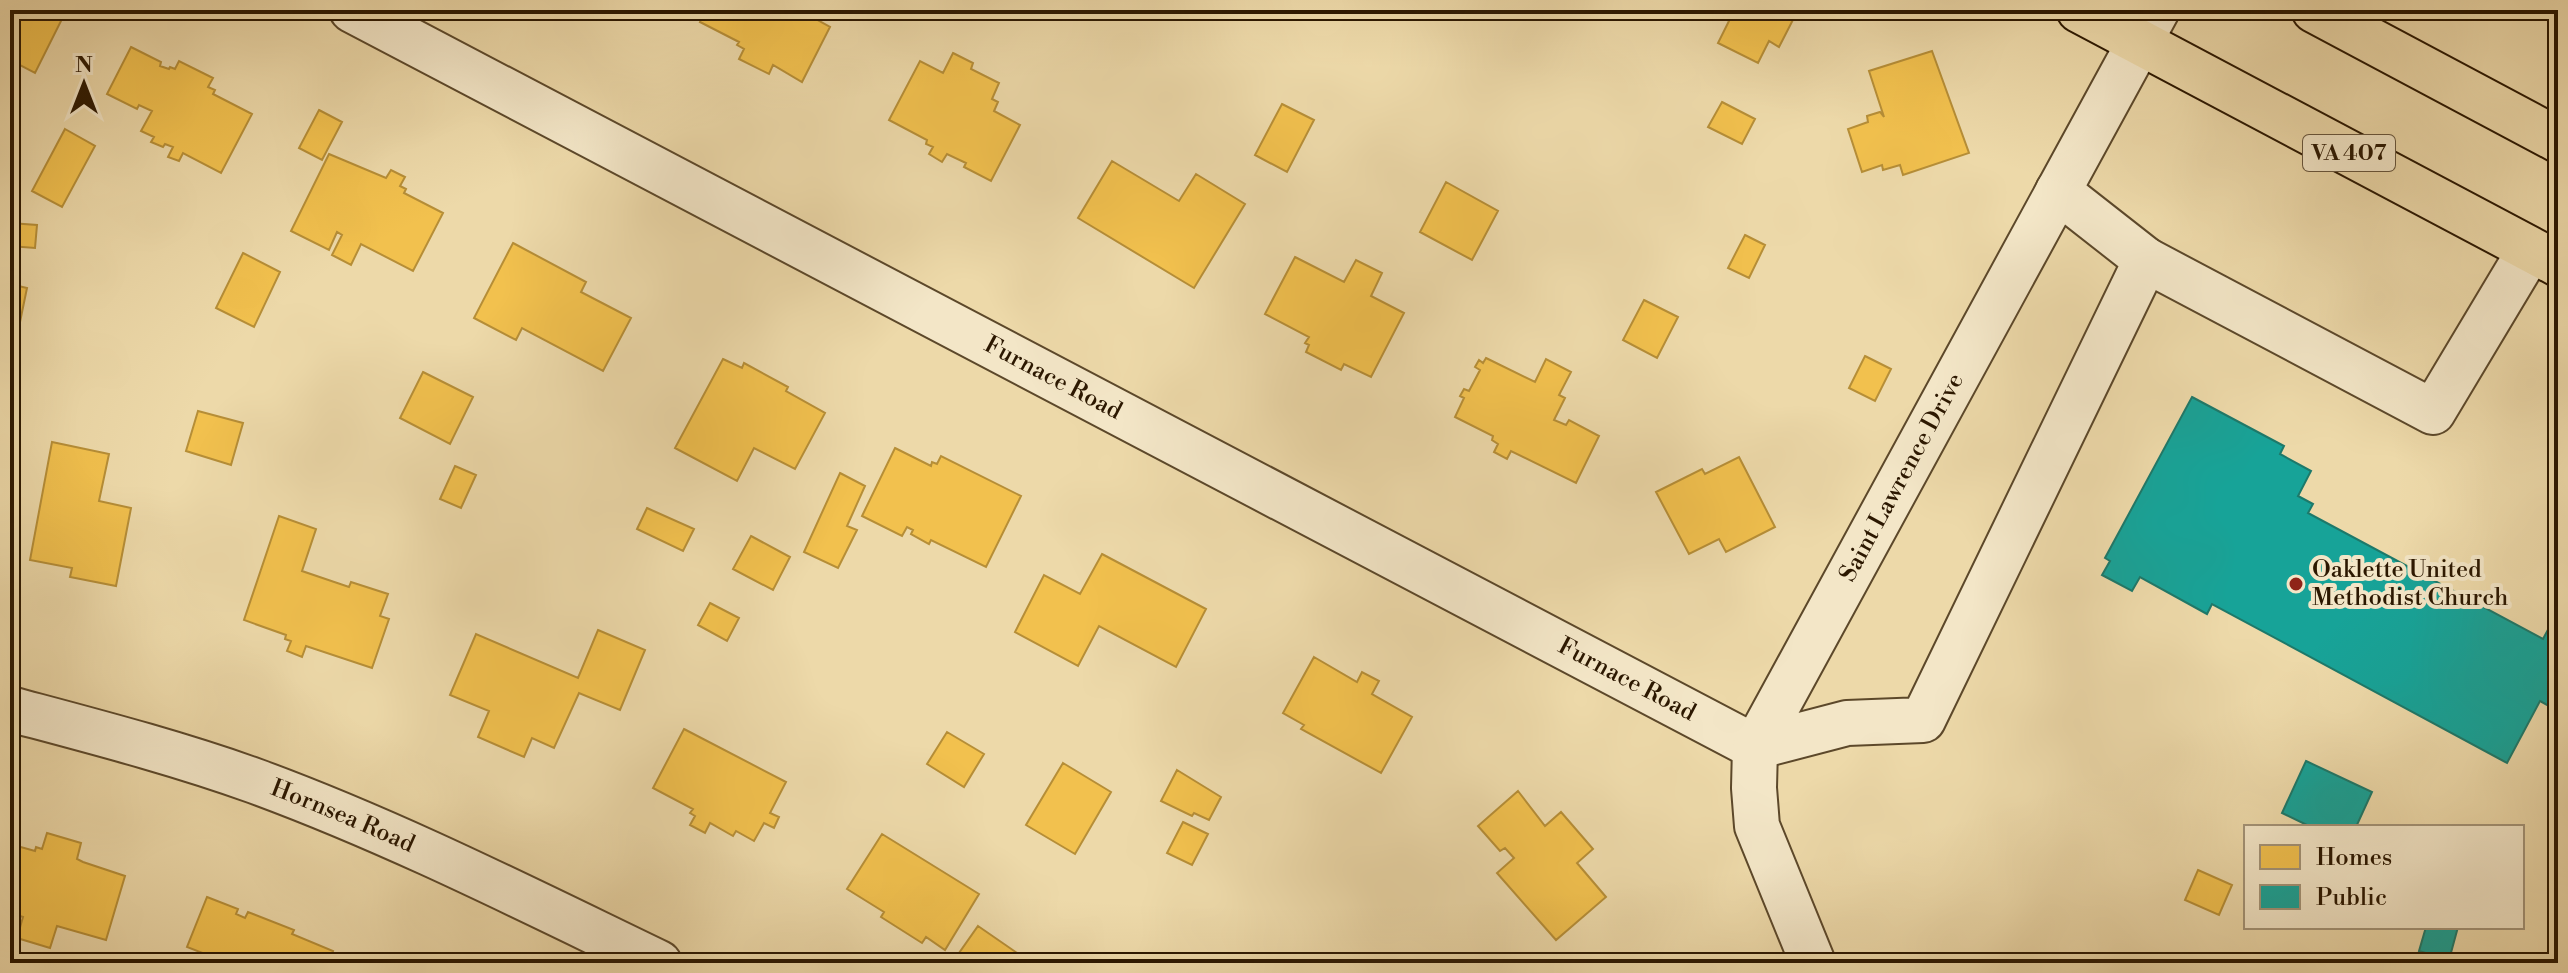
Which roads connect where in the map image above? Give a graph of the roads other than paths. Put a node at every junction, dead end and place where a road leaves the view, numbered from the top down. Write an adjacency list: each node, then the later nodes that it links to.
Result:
1 (352, 10): 10 (street, Furnace Road)
2 (2079, 10): 4 (main road, VA 407)
3 (2314, 10): 5 (main road)
4 (2148, 26): 6 (street, Saint Lawrence Drive); 7 (main road, VA 407)
5 (2558, 140)
6 (2058, 191): 8 (street); 10 (street, Saint Lawrence Drive)
7 (2544, 257): 8 (street)
8 (2146, 260): 10 (street)
9 (10, 709): 11 (street, Hornsea Road)
10 (1755, 747): 12 (street, Saint Lawrence Drive)
11 (659, 963)
12 (1813, 963)

